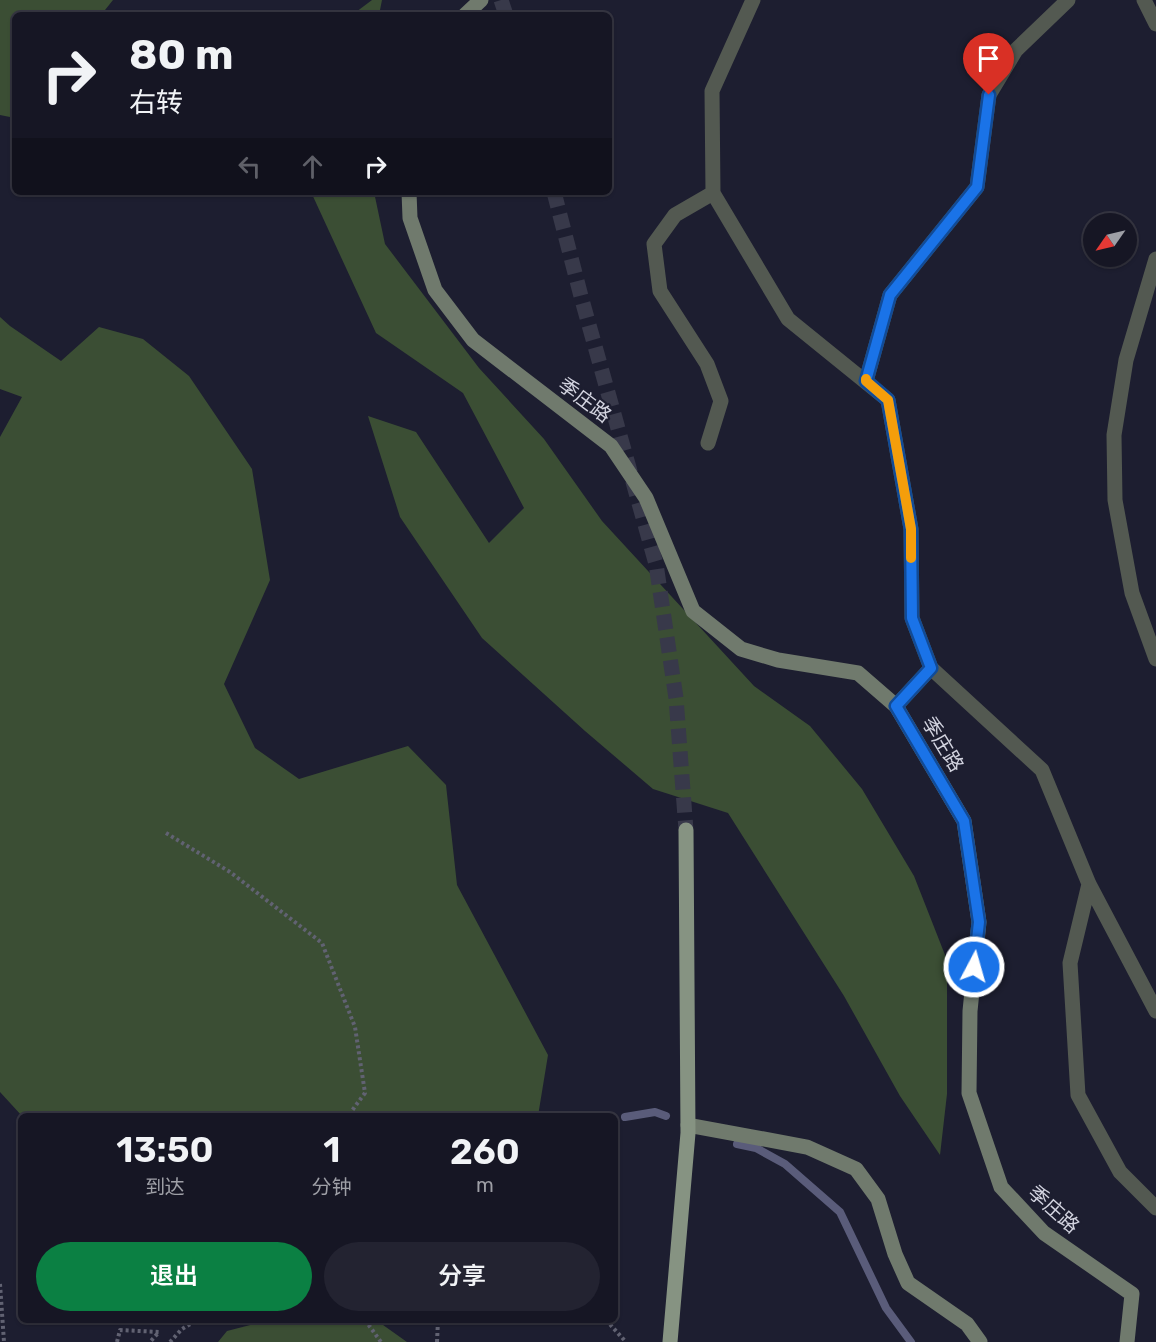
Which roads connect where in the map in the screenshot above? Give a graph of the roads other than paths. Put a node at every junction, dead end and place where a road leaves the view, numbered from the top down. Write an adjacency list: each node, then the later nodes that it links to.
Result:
1 (481, 0): 5 (street)
2 (753, 0): 7 (street)
3 (1068, 0): 10 (street)
4 (1144, 0): 6 (street)
5 (468, 12)
6 (1156, 24)
7 (713, 193): 10 (street); 11 (street)
8 (409, 195): 14 (street, 季庄路)
9 (1156, 259): 12 (street)
10 (866, 381): 13 (street)
11 (708, 443)
12 (1156, 659)
13 (931, 668): 14 (street); 16 (street)
14 (896, 706): 22 (street, 季庄路)
15 (686, 830): 18 (main road)
16 (1089, 884): 17 (street); 19 (street)
17 (1156, 1011)
18 (688, 1125): 20 (main road); 21 (street)
19 (1156, 1208)
20 (670, 1342)
21 (980, 1342)
22 (1127, 1342)

